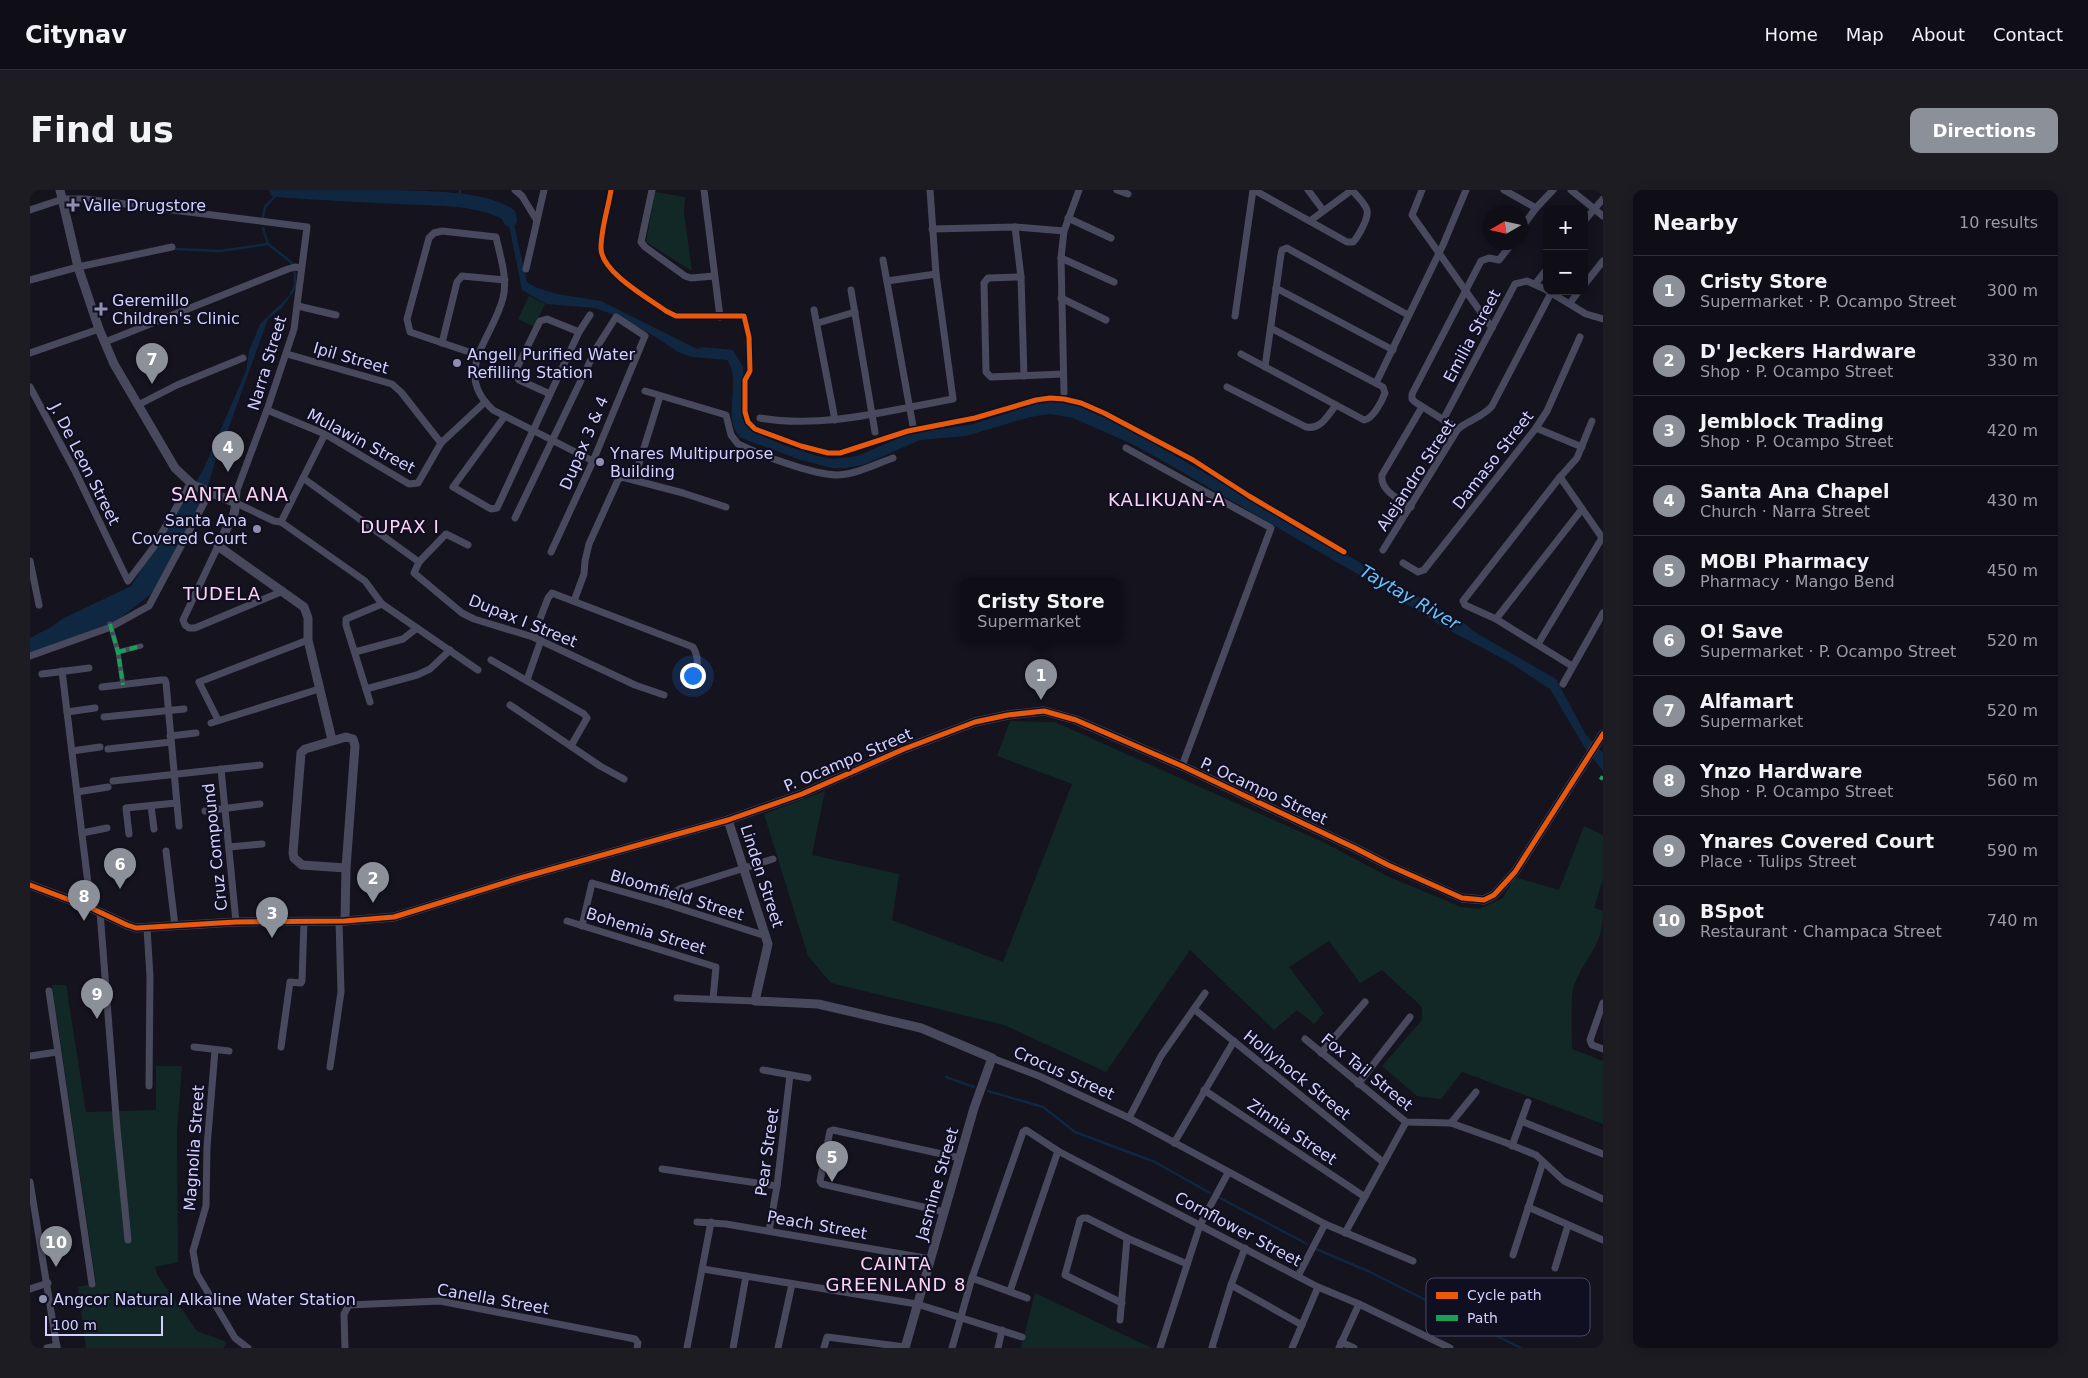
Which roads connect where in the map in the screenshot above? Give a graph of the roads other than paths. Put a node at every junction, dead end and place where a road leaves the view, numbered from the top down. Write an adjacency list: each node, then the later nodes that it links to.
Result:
1 (515, 190): 27 (street)
2 (544, 190): 27 (street)
3 (611, 190): 69 (street)
4 (652, 190): 45 (street)
5 (704, 190): 45 (street)
6 (930, 190): 31 (street)
7 (1079, 190): 26 (street)
8 (1117, 190): 17 (street)
9 (1253, 190): 29 (street); 67 (street)
10 (1308, 190): 23 (street)
11 (1352, 190): 23 (street); 29 (street)
12 (1422, 190): 36 (street)
13 (1466, 190): 36 (street)
14 (1504, 190): 20 (street)
15 (1554, 190): 20 (street)
16 (1571, 190): 21 (street)
17 (1128, 194)
18 (61, 195): 22 (street); 40 (street); 41 (street, Narra Street)
19 (1603, 199): 21 (street)
20 (1536, 208): 28 (street)
21 (1594, 208): 24 (street); 25 (street)
22 (30, 210)
23 (1324, 210): 29 (street)
24 (1588, 216)
25 (1603, 216)
26 (1068, 218): 32 (street); 33 (street)
27 (536, 219): 42 (street)
28 (1528, 219)
29 (1310, 221)
30 (1015, 227): 31 (street); 32 (street); 46 (street)
31 (932, 229): 43 (street)
32 (1064, 230): 37 (street)
33 (1111, 238)
34 (172, 247): 40 (street)
35 (1507, 250): 56 (street)
36 (1439, 253): 56 (street); 68 (street)
37 (1061, 258): 51 (street); 60 (street)
38 (883, 260): 50 (street)
39 (1603, 261): 49 (street)
40 (78, 267): 47 (street); 75 (street)
41 (295, 268): 62 (street, Narra Street); 78 (street)
42 (526, 268)
43 (936, 274): 50 (street); 99 (street)
44 (1543, 274): 52 (street)
45 (714, 276): 69 (street)
46 (1021, 277): 88 (street); 88 (street)
47 (30, 280)
48 (505, 280): 79 (street); 79 (street); 84 (street)
49 (1588, 280)
50 (887, 281): 99 (street)
51 (1114, 282)
52 (1536, 283): 54 (street); 74 (street, Emilia Street)
53 (1276, 288): 68 (street); 73 (street); 80 (street)
54 (1543, 288)
55 (851, 290): 64 (street)
56 (1466, 290): 74 (street); 100 (street)
57 (1548, 295): 110 (street, Alejandro Street)
58 (1555, 295): 61 (street)
59 (1576, 295): 61 (street)
60 (1061, 298): 71 (street); 87 (street)
61 (1570, 303): 70 (street)
62 (298, 306): 66 (street); 82 (street, Narra Street)
63 (814, 310): 72 (street)
64 (855, 312): 72 (street); 102 (street)
65 (590, 315): 76 (street)
66 (336, 316)
67 (1234, 316)
68 (1408, 316): 80 (street)
69 (720, 317): 136 (street)
70 (1603, 319)
71 (1106, 320)
72 (818, 323): 105 (street)
73 (1270, 328): 86 (street); 89 (street)
74 (1492, 328): 106 (street, Emilia Street)
75 (99, 329): 78 (street); 81 (street)
76 (579, 332): 94 (street); 94 (street)
77 (1580, 337): 109 (street, Damaso Street)
78 (105, 342): 97 (street)
79 (442, 343): 84 (street)
80 (1393, 350): 89 (street)
81 (30, 353)
82 (287, 354): 101 (street, Narra Street); 115 (street, Ipil Street)
83 (1241, 354): 86 (street)
84 (478, 356): 96 (street)
85 (242, 358): 97 (street)
86 (1265, 367): 98 (street)
87 (1063, 374): 88 (street); 93 (street)
88 (1024, 376)
89 (1376, 383): 98 (street)
90 (30, 387): 123 (street, J. De Leon Street)
91 (1227, 387): 98 (street)
92 (645, 391): 95 (street)
93 (1064, 393)
94 (550, 394): 111 (street)
95 (660, 396): 118 (street); 122 (street)
96 (484, 403): 103 (street); 115 (street)
97 (138, 405): 123 (street)
98 (1336, 405)
99 (909, 407): 102 (street); 108 (street)
100 (1422, 407): 106 (street); 127 (street)
101 (267, 410): 113 (street, Mulawin Street); 125 (street, Narra Street)
102 (872, 413): 105 (street); 112 (street)
103 (505, 416): 111 (street); 111 (street)
104 (760, 418): 105 (street)
105 (835, 420)
106 (1443, 420): 110 (street)
107 (1592, 421): 116 (street)
108 (913, 426)
109 (1536, 428): 116 (street); 139 (street, Damaso Street)
110 (1458, 429): 127 (street, Alejandro Street)
111 (534, 430): 114 (street)
112 (875, 432)
113 (325, 434): 115 (street, Mulawin Street); 121 (street)
114 (552, 439): 119 (street); 119 (street, Dupax 3 & 4); 129 (street, Dupax 3 & 4)
115 (441, 443)
116 (1582, 447): 120 (street)
117 (1126, 448): 187 (street)
118 (893, 458)
119 (593, 461): 135 (street, Dupax 3 & 4)
120 (1560, 477): 128 (street); 145 (street)
121 (303, 478): 130 (street); 138 (street)
122 (634, 480): 126 (street); 141 (street)
123 (192, 484): 124 (street)
124 (209, 491): 125 (street); 146 (street)
125 (236, 503): 130 (street); 133 (street)
126 (726, 507)
127 (1411, 507): 134 (street, Alejandro Street)
128 (1582, 509): 131 (street); 145 (street)
129 (514, 518)
130 (281, 522): 142 (street)
131 (1603, 539): 151 (street)
132 (468, 545): 138 (street)
133 (218, 546): 140 (street); 140 (street)
134 (1383, 550)
135 (551, 552)
136 (1344, 552)
137 (30, 561): 143 (street)
138 (419, 562): 148 (street, Dupax I Street)
139 (1403, 563)
140 (283, 591): 149 (street)
141 (574, 601): 148 (street); 163 (street)
142 (382, 604): 147 (street); 155 (street)
143 (40, 605)
144 (1603, 613): 158 (street)
145 (1496, 619): 151 (street)
146 (111, 626): 154 (street); 156 (street)
147 (417, 628): 153 (street); 155 (street)
148 (533, 637): 150 (street, Dupax I Street)
149 (308, 640): 168 (street); 178 (street)
150 (541, 640): 164 (street); 170 (street, Dupax I Street)
151 (1538, 644): 158 (street)
152 (141, 646): 154 (street)
153 (450, 650): 160 (street); 169 (street)
154 (118, 652): 166 (street)
155 (355, 652): 169 (street)
156 (30, 656)
157 (491, 660): 164 (street)
158 (1572, 666): 165 (street)
159 (89, 668): 161 (street)
160 (478, 670)
161 (62, 671): 162 (street); 176 (street)
162 (42, 674)
163 (695, 676)
164 (527, 680): 184 (street)
165 (1563, 684)
166 (123, 685): 167 (street); 175 (street)
167 (102, 686)
168 (320, 689): 178 (street); 183 (street)
169 (366, 689): 171 (street)
170 (664, 695)
171 (370, 702)
172 (510, 704): 184 (street)
173 (96, 708): 176 (street)
174 (184, 709): 175 (street)
175 (168, 711): 177 (street); 182 (street)
176 (67, 712): 185 (street)
177 (104, 717)
178 (218, 720): 179 (street)
179 (210, 723)
180 (196, 733): 182 (street)
181 (1602, 735): 187 (street, P. Ocampo Street)
182 (170, 739): 185 (street); 189 (street)
183 (332, 740): 207 (street); 207 (street)
184 (571, 746): 190 (street)
185 (72, 751): 191 (street)
186 (260, 765): 188 (street)
187 (1182, 766): 197 (street, P. Ocampo Street)
188 (221, 769): 189 (street); 195 (street, Cruz Compound)
189 (174, 774): 191 (street); 192 (street)
190 (624, 779)
191 (76, 792): 201 (street)
192 (176, 803): 194 (street); 198 (street)
193 (260, 804): 195 (street)
194 (151, 806): 200 (street); 202 (street)
195 (225, 808): 196 (street); 204 (street, Cruz Compound)
196 (205, 811)
197 (728, 820): 208 (street, Linden Street); 214 (street, P. Ocampo Street)
198 (179, 826)
199 (107, 828): 201 (street)
200 (154, 829)
201 (82, 833): 211 (street)
202 (129, 834)
203 (262, 844): 204 (street)
204 (229, 847): 216 (street, Cruz Compound)
205 (166, 851): 217 (street)
206 (773, 859): 208 (street)
207 (346, 868): 214 (street)
208 (744, 869): 210 (street); 220 (street, Linden Street)
209 (30, 885): 211 (street, P. Ocampo Street)
210 (666, 904): 218 (street, Bloomfield Street); 220 (street, Bloomfield Street)
211 (90, 908): 212 (street, P. Ocampo Street)
212 (100, 912): 219 (street, P. Ocampo Street); 277 (street)
213 (304, 921): 214 (street, P. Ocampo Street); 216 (street, P. Ocampo Street); 233 (street)
214 (342, 921): 241 (street)
215 (567, 921): 218 (street, Bohemia Street)
216 (236, 922): 217 (street, P. Ocampo Street)
217 (175, 926): 219 (street, P. Ocampo Street)
218 (582, 926): 224 (street, Bohemia Street)
219 (147, 928): 246 (street)
220 (766, 936): 225 (street, Linden Street)
221 (49, 991): 237 (street)
222 (1205, 993): 228 (street)
223 (677, 998): 224 (street, Crocus Street)
224 (713, 999): 225 (street, Crocus Street)
225 (755, 1001): 240 (street, Crocus Street)
226 (1365, 1002): 238 (street)
227 (1603, 1003): 234 (street)
228 (1194, 1010): 231 (street, Hollyhock Street); 250 (street)
229 (1410, 1017): 245 (street)
230 (1305, 1040): 238 (street, Fox Tail Street)
231 (1234, 1041): 247 (street); 259 (street, Hollyhock Street)
232 (194, 1047): 235 (street)
233 (281, 1047)
234 (1603, 1049)
235 (215, 1050): 236 (street); 310 (street, Magnolia Street)
236 (229, 1051)
237 (57, 1052): 239 (street); 290 (street)
238 (1321, 1053): 245 (street, Fox Tail Street)
239 (30, 1056)
240 (992, 1058): 250 (street, Crocus Street); 258 (street, Jasmine Street)
241 (330, 1067)
242 (763, 1070): 243 (street)
243 (790, 1075): 244 (street); 264 (street, Pear Street)
244 (808, 1078)
245 (1358, 1084): 252 (street, Fox Tail Street)
246 (150, 1086)
247 (1204, 1090): 254 (street); 265 (street, Zinnia Street)
248 (1476, 1092): 253 (street)
249 (1528, 1102): 251 (street)
250 (1130, 1118): 254 (street, Crocus Street)
251 (1521, 1121): 255 (street); 257 (street)
252 (1406, 1122): 253 (street, Fox Tail Street); 259 (street)
253 (1451, 1124): 255 (street, Fox Tail Street)
254 (1174, 1143): 262 (street, Crocus Street)
255 (1512, 1146): 260 (street, Fox Tail Street)
256 (1058, 1151): 272 (street, Cornflower Street); 288 (street, Cornflower Street); 295 (street)
257 (1603, 1154)
258 (960, 1158): 268 (street, Jasmine Street); 268 (street)
259 (1384, 1162): 265 (street)
260 (1543, 1162): 266 (street, Fox Tail Street); 267 (street)
261 (662, 1169): 264 (street)
262 (1228, 1173): 271 (street, Crocus Street); 272 (street)
263 (30, 1182): 289 (street)
264 (777, 1186): 274 (street, Pear Street)
265 (1365, 1197): 275 (street)
266 (1603, 1199)
267 (1528, 1207): 273 (street); 280 (street)
268 (945, 1212): 281 (street, Jasmine Street)
269 (697, 1222): 270 (street, Peach Street)
270 (711, 1222): 274 (street, Peach Street); 285 (street)
271 (1325, 1224): 275 (street, Crocus Street); 287 (street)
272 (1200, 1225): 279 (street, Cornflower Street); 283 (street)
273 (1568, 1225): 278 (street); 284 (street)
274 (769, 1232): 281 (street, Peach Street)
275 (1345, 1233): 282 (street, Crocus Street)
276 (1127, 1238): 283 (street); 297 (street); 297 (street)
277 (128, 1240)
278 (1603, 1240)
279 (1245, 1248): 287 (street, Cornflower Street); 292 (street)
280 (1513, 1255)
281 (931, 1259): 298 (street, Jasmine Street)
282 (1412, 1261)
283 (1187, 1264): 319 (street)
284 (1555, 1268)
285 (703, 1269): 286 (street); 313 (street)
286 (746, 1276): 291 (street); 314 (street)
287 (1298, 1276): 293 (street, Cornflower Street)
288 (972, 1278): 295 (street); 300 (street)
289 (48, 1283): 294 (street); 306 (street)
290 (92, 1284)
291 (792, 1284): 298 (street); 315 (street)
292 (1231, 1285): 302 (street); 320 (street)
293 (1318, 1287): 299 (street, Cornflower Street); 302 (street)
294 (30, 1289)
295 (1010, 1292): 296 (street)
296 (1027, 1298)
297 (1122, 1303): 301 (street)
298 (917, 1304): 300 (street); 307 (street, Jasmine Street)
299 (1359, 1304): 305 (street); 308 (street, Cornflower Street)
300 (960, 1318): 303 (street); 317 (street)
301 (1120, 1320)
302 (1302, 1325): 321 (street)
303 (1002, 1330): 304 (street); 318 (street)
304 (1022, 1337)
305 (1340, 1345): 322 (street)
306 (57, 1347): 309 (street)
307 (905, 1347): 316 (street)
308 (1446, 1347)
309 (47, 1348)
310 (248, 1348)
311 (345, 1348): 312 (street, Canella Street)
312 (637, 1348)
313 (687, 1348)
314 (733, 1348)
315 (778, 1348)
316 (824, 1348)
317 (952, 1348)
318 (998, 1348)
319 (1160, 1348)
320 (1214, 1348)
321 (1292, 1348)
322 (1354, 1348)

